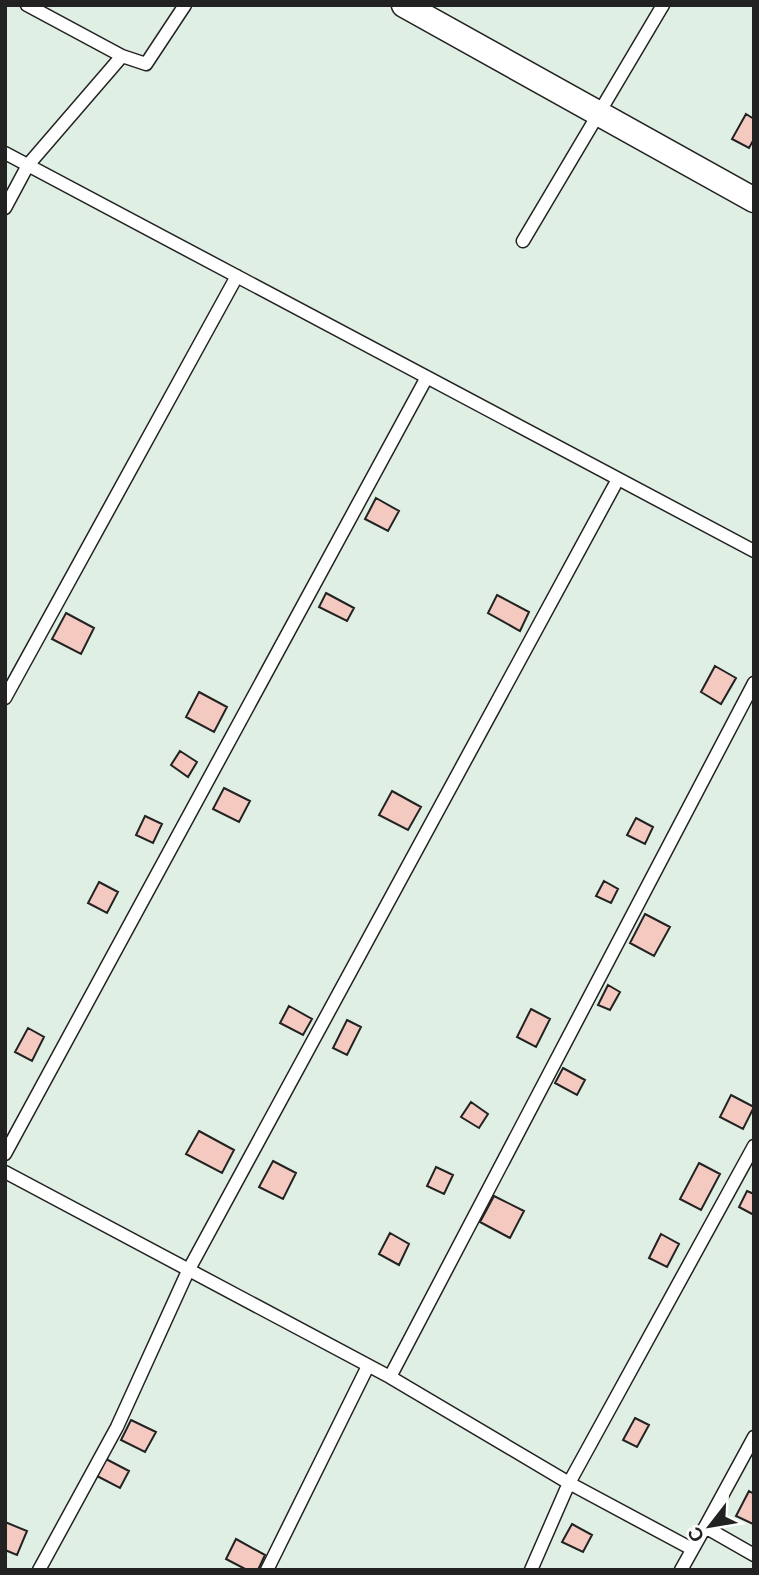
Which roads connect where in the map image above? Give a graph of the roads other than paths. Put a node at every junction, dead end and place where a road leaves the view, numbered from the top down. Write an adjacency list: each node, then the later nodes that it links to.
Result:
1 (27, 5): 5 (lane)
2 (185, 5): 5 (lane)
3 (404, 5): 6 (street)
4 (663, 5): 6 (lane)
5 (122, 56): 8 (lane)
6 (600, 114): 9 (street); 11 (lane)
7 (5, 153): 8 (lane)
8 (28, 165): 10 (lane); 12 (lane)
9 (754, 201)
10 (5, 208)
11 (523, 241)
12 (237, 276): 13 (lane); 17 (lane)
13 (427, 377): 14 (lane); 19 (lane)
14 (618, 479): 15 (lane); 21 (lane)
15 (754, 551)
16 (754, 683): 23 (lane)
17 (5, 698)
18 (754, 1146): 25 (lane)
19 (5, 1154)
20 (5, 1172): 21 (lane)
21 (188, 1272): 22 (lane); 29 (lane)
22 (368, 1366): 23 (lane); 30 (lane)
23 (390, 1377): 25 (lane)
24 (754, 1437): 26 (lane)
25 (569, 1483): 27 (lane); 31 (lane)
26 (705, 1527): 27 (lane); 28 (lane)
27 (692, 1549): 32 (lane)
28 (754, 1555)
29 (39, 1570)
30 (267, 1570)
31 (531, 1570)
32 (681, 1570)

